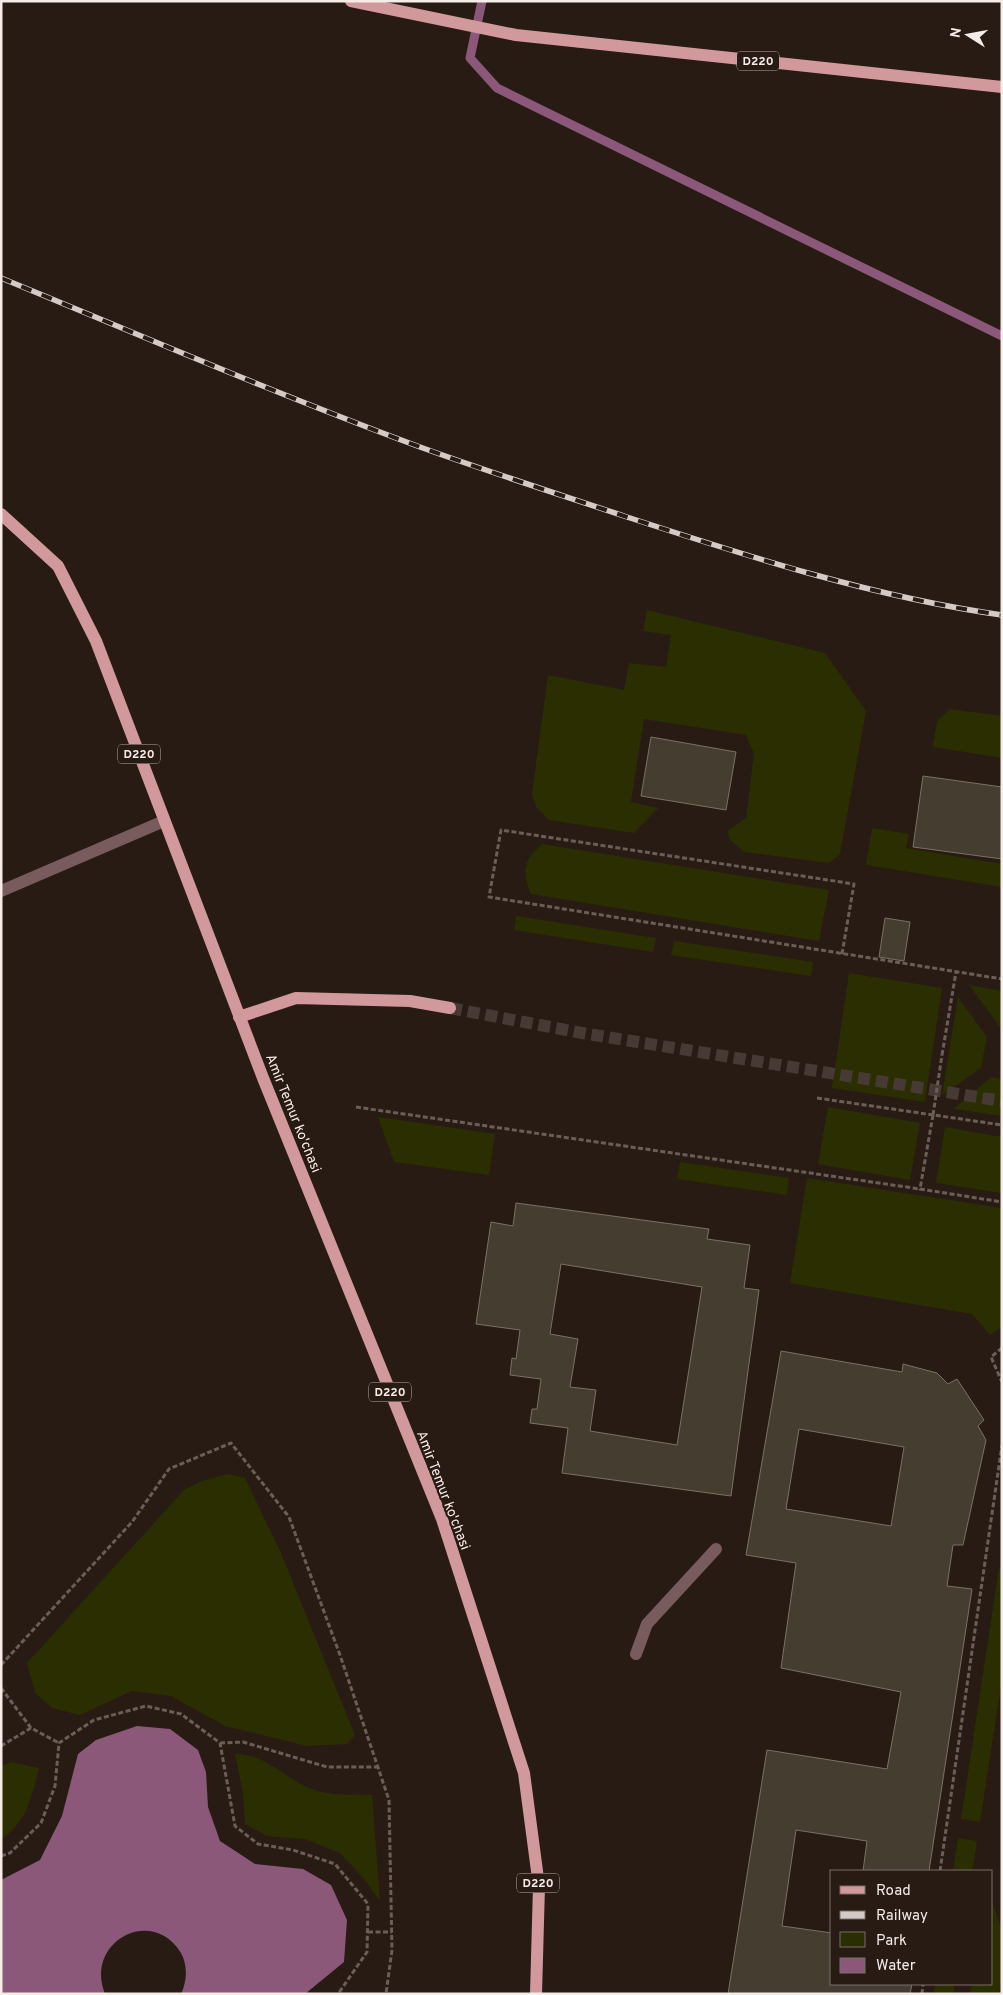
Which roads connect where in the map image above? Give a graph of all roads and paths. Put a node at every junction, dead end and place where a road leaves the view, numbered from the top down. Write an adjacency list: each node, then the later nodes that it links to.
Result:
1 (351, 1): 2 (main road, D220)
2 (1002, 87)
3 (1, 514): 4 (main road, D220)
4 (164, 821): 5 (lane); 10 (main road, D220)
5 (1, 891)
6 (842, 954): 6 (path); 7 (path)
7 (956, 972): 8 (path); 13 (path, bridge)
8 (1002, 979)
9 (450, 1008): 10 (main road)
10 (239, 1017): 35 (main road, Amir Temur ko'chasi / D220)
11 (817, 1098): 13 (path)
12 (356, 1106): 15 (path)
13 (933, 1115): 14 (path); 15 (path)
14 (1002, 1125)
15 (920, 1189): 16 (path)
16 (1002, 1202)
17 (1002, 1348): 18 (path)
18 (1002, 1382)
19 (1002, 1445): 30 (path)
20 (716, 1549): 21 (lane)
21 (636, 1654)
22 (1, 1665): 28 (path)
23 (1, 1688): 24 (path)
24 (31, 1728): 25 (path); 27 (path)
25 (59, 1743): 26 (path); 29 (path)
26 (220, 1743): 28 (path); 31 (path)
27 (1, 1746)
28 (378, 1767): 32 (path)
29 (1, 1856)
30 (940, 1870)
31 (368, 1932): 32 (path); 33 (path)
32 (392, 1932): 34 (path)
33 (338, 1994)
34 (386, 1994)
35 (536, 1994)

